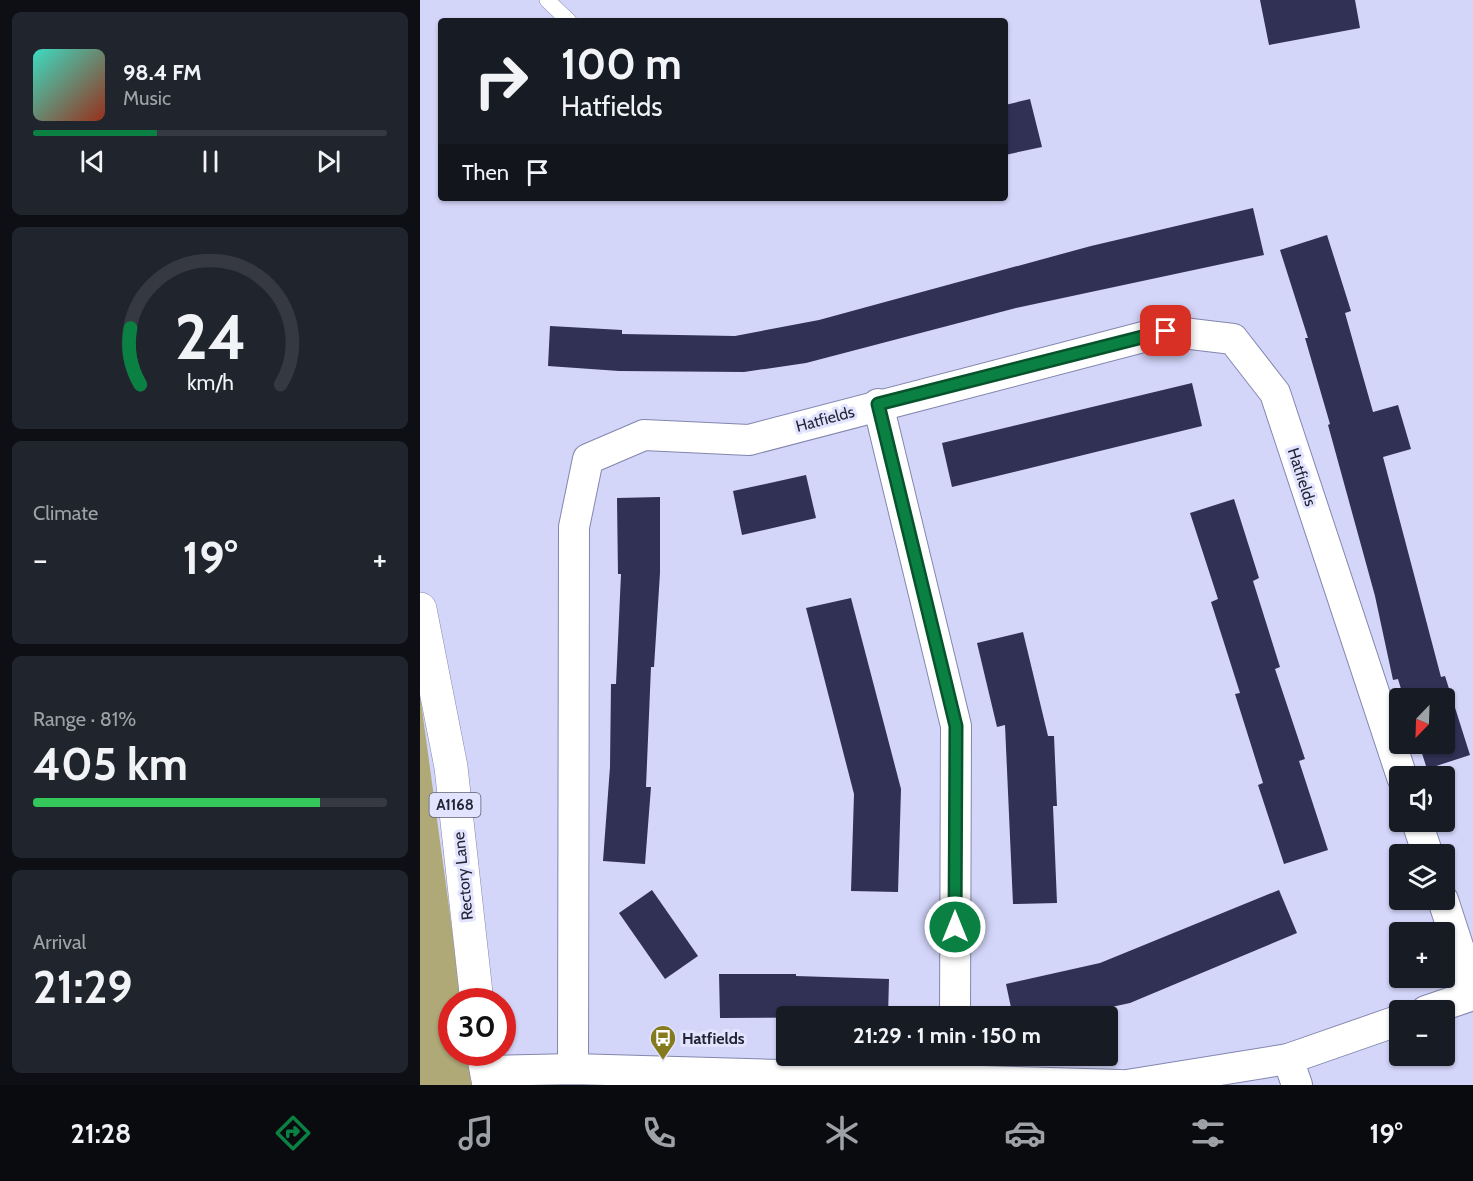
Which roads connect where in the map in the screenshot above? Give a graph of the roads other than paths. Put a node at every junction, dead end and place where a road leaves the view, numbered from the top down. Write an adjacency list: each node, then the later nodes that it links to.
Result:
1 (547, 0): 2 (lane)
2 (566, 18)
3 (878, 404): 5 (street, Hatfields); 10 (street); 13 (street, Hatfields)
4 (420, 609): 7 (main road, Rectory Lane / A1168)
5 (1398, 766)
6 (1446, 910): 8 (street)
7 (475, 988)
8 (1473, 993): 9 (street)
9 (1455, 1000)
10 (955, 1006)
11 (1389, 1025): 15 (street)
12 (954, 1067): 13 (street); 16 (street)
13 (573, 1069): 14 (street)
14 (486, 1070)
15 (1292, 1072): 17 (street)
16 (1120, 1085)
17 (1127, 1085)

